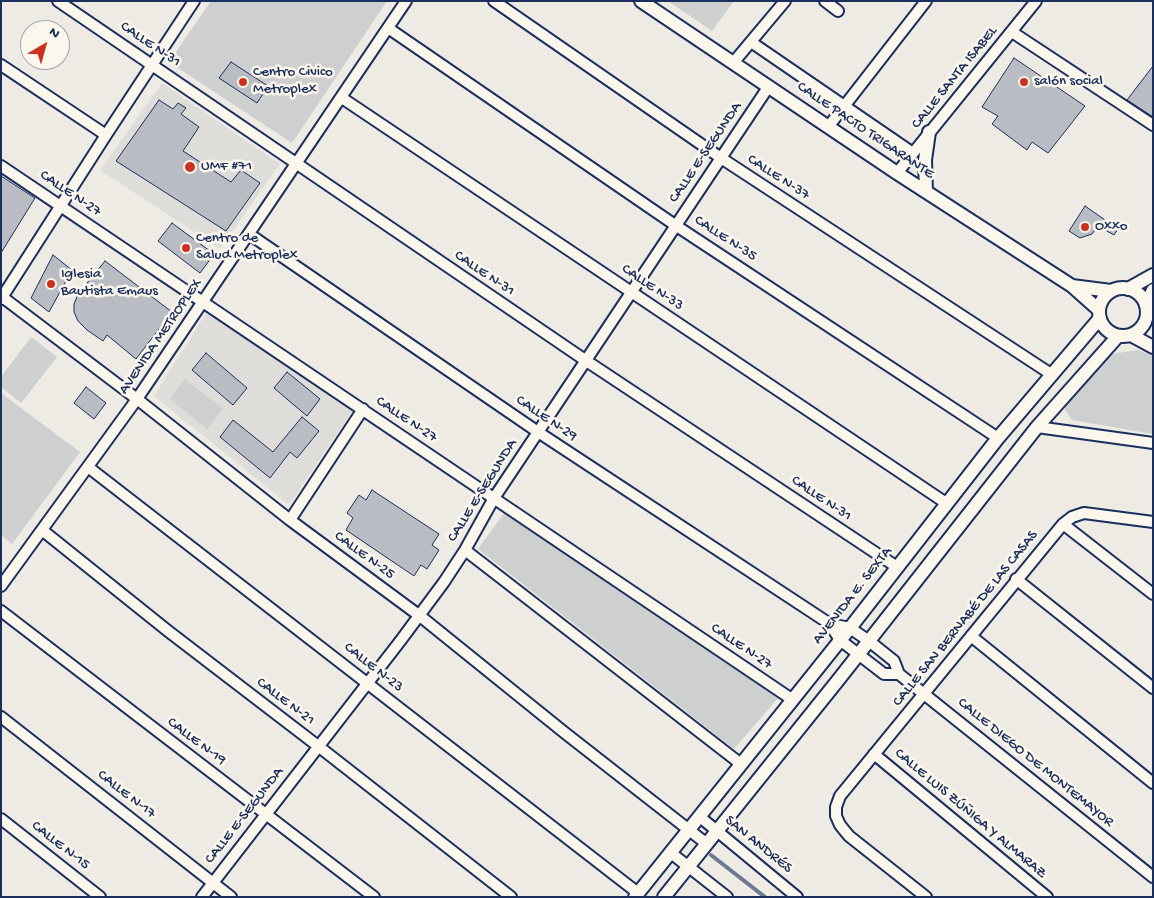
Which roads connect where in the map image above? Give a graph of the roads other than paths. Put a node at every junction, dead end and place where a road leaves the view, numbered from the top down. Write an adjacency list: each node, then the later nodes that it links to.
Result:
1 (58, 1): 15 (street, CALLE N-31)
2 (194, 1): 15 (street)
3 (406, 1): 11 (street, AVENIDA METROPLEX)
4 (494, 1): 25 (street, CALLE N-37)
5 (641, 1): 14 (street, CALLE PACTO TRIGARANTE)
6 (785, 1): 13 (street)
7 (825, 1): 10 (street)
8 (926, 1): 19 (street)
9 (1036, 1): 12 (street, CALLE SANTA ISABEL)
10 (838, 11)
11 (388, 28): 18 (street, AVENIDA METROPLEX); 31 (street, CALLE N-35)
12 (1012, 32): 20 (street); 22 (street, CALLE SANTA ISABEL)
13 (751, 42): 14 (street); 19 (street)
14 (733, 63): 17 (street, CALLE PACTO TRIGARANTE)
15 (152, 64): 23 (street); 26 (street, CALLE N-31)
16 (1, 65): 23 (street)
17 (769, 86): 21 (street, CALLE PACTO TRIGARANTE); 25 (street, CALLE E-SEGUNDA)
18 (342, 98): 26 (street, AVENIDA METROPLEX); 38 (street, CALLE N-33)
19 (844, 105): 21 (street); 24 (street)
20 (1153, 125)
21 (828, 127): 28 (street, CALLE PACTO TRIGARANTE)
22 (929, 132): 24 (street, CALLE SANTA ISABEL); 29 (street)
23 (106, 135): 30 (street)
24 (913, 153): 28 (street, CALLE SANTA ISABEL)
25 (721, 158): 31 (street, CALLE E-SEGUNDA); 46 (street, CALLE N-37)
26 (297, 164): 32 (street, AVENIDA METROPLEX); 45 (street, CALLE N-31)
27 (1, 166): 30 (street, CALLE N-27)
28 (897, 173): 29 (street, CALLE PACTO TRIGARANTE)
29 (926, 192): 34 (street, CALLE PACTO TRIGARANTE)
30 (60, 206): 39 (street); 40 (street, CALLE N-27)
31 (676, 225): 38 (street, CALLE E-SEGUNDA); 51 (street, CALLE N-35)
32 (249, 234): 40 (street, AVENIDA METROPLEX); 50 (street, CALLE N-29)
33 (1153, 274): 35 (street)
34 (1072, 286): 37 (street, CALLE PACTO TRIGARANTE); 42 (street, CALLE PACTO TRIGARANTE)
35 (1128, 289): 37 (street); 41 (street)
36 (1153, 290): 41 (street)
37 (1111, 291): 42 (street)
38 (631, 292): 45 (street, CALLE E-SEGUNDA); 55 (street, CALLE N-33)
39 (2, 297): 47 (street, CALLE N-25)
40 (203, 301): 47 (street, AVENIDA METROPLEX); 48 (street, CALLE N-27)
41 (1149, 312): 43 (street)
42 (1099, 314): 43 (street); 46 (street, AVENIDA E. SEXTA)
43 (1124, 335): 44 (street); 49 (street)
44 (1153, 347)
45 (585, 360): 50 (street, CALLE E-SEGUNDA); 61 (street, CALLE N-31)
46 (1051, 374): 51 (street, AVENIDA E. SEXTA)
47 (137, 399): 53 (street, AVENIDA METROPLEX); 56 (street, CALLE N-25)
48 (363, 409): 54 (street, CALLE N-27); 56 (street)
49 (1037, 427): 52 (street); 71 (street)
50 (538, 432): 54 (street, CALLE E-SEGUNDA); 67 (street, CALLE N-29)
51 (998, 438): 55 (street, AVENIDA E. SEXTA)
52 (1153, 443)
53 (88, 467): 59 (street, AVENIDA METROPLEX); 74 (street, CALLE N-23)
54 (494, 498): 60 (street, CALLE E-SEGUNDA); 77 (street, CALLE N-27)
55 (946, 503): 61 (street, AVENIDA E. SEXTA)
56 (290, 520): 66 (street, CALLE N-25)
57 (1153, 522): 58 (street, CALLE SAN BERNABÉ DE LAS CASAS)
58 (1063, 524): 62 (street, CALLE SAN BERNABÉ DE LAS CASAS); 64 (street)
59 (42, 530): 63 (street, AVENIDA METROPLEX); 79 (street, CALLE N-21)
60 (465, 550): 66 (street, CALLE E-SEGUNDA); 81 (street)
61 (897, 567): 68 (street, AVENIDA E. SEXTA)
62 (1016, 579): 69 (street, CALLE SAN BERNABÉ DE LAS CASAS); 75 (street)
63 (1, 586)
64 (1153, 594)
65 (1, 612): 83 (street, CALLE N-19)
66 (420, 616): 74 (street, CALLE E-SEGUNDA); 86 (street, CALLE N-25)
67 (830, 624): 68 (street, CALLE N-29); 70 (street, CALLE N-29)
68 (850, 628): 70 (street, AVENIDA E. SEXTA); 71 (street, CALLE DIEGO DE MONTEMAYOR)
69 (971, 636): 76 (street, CALLE SAN BERNABÉ DE LAS CASAS); 82 (street)
70 (840, 640): 72 (street, CALLE DIEGO DE MONTEMAYOR); 77 (street, AVENIDA E. SEXTA)
71 (869, 641): 72 (street); 73 (street, CALLE DIEGO DE MONTEMAYOR)
72 (858, 654): 73 (street, CALLE DIEGO DE MONTEMAYOR); 87 (street)
73 (899, 674): 76 (street, CALLE DIEGO DE MONTEMAYOR)
74 (368, 683): 79 (street, CALLE E-SEGUNDA); 93 (street, CALLE N-23)
75 (1153, 688)
76 (925, 693): 80 (street, CALLE SAN BERNABÉ DE LAS CASAS); 91 (street, CALLE DIEGO DE MONTEMAYOR)
77 (793, 700): 81 (street, AVENIDA E. SEXTA)
78 (1, 717): 92 (street, CALLE N-17)
79 (318, 746): 83 (street, CALLE E-SEGUNDA); 98 (street, CALLE N-21)
80 (874, 754): 102 (street, CALLE SAN BERNABÉ DE LAS CASAS); 103 (street, CALLE LUIS ZÚÑIGA Y ALMARAZ)
81 (741, 764): 84 (street, AVENIDA E. SEXTA)
82 (1153, 783)
83 (266, 814): 92 (street, CALLE E-SEGUNDA); 97 (street, CALLE N-19)
84 (700, 817): 86 (street, AVENIDA E. SEXTA); 87 (street, SAN ANDRÉS)
85 (1, 819): 94 (street, CALLE N-15)
86 (690, 830): 88 (street, CALLE N-25); 89 (street, AVENIDA E. SEXTA)
87 (717, 831): 88 (street); 101 (street, SAN ANDRÉS)
88 (707, 844): 90 (street)
89 (671, 853): 90 (street); 93 (street, AVENIDA E. SEXTA)
90 (689, 867): 99 (street); 100 (street)
91 (1153, 877)
92 (213, 883): 95 (street, CALLE E-SEGUNDA); 96 (street, CALLE N-17)
93 (637, 895)
94 (100, 897)
95 (202, 897)
96 (231, 897)
97 (374, 897)
98 (511, 897)
99 (664, 897)
100 (727, 897)
101 (797, 897)
102 (926, 897)
103 (1047, 897)

